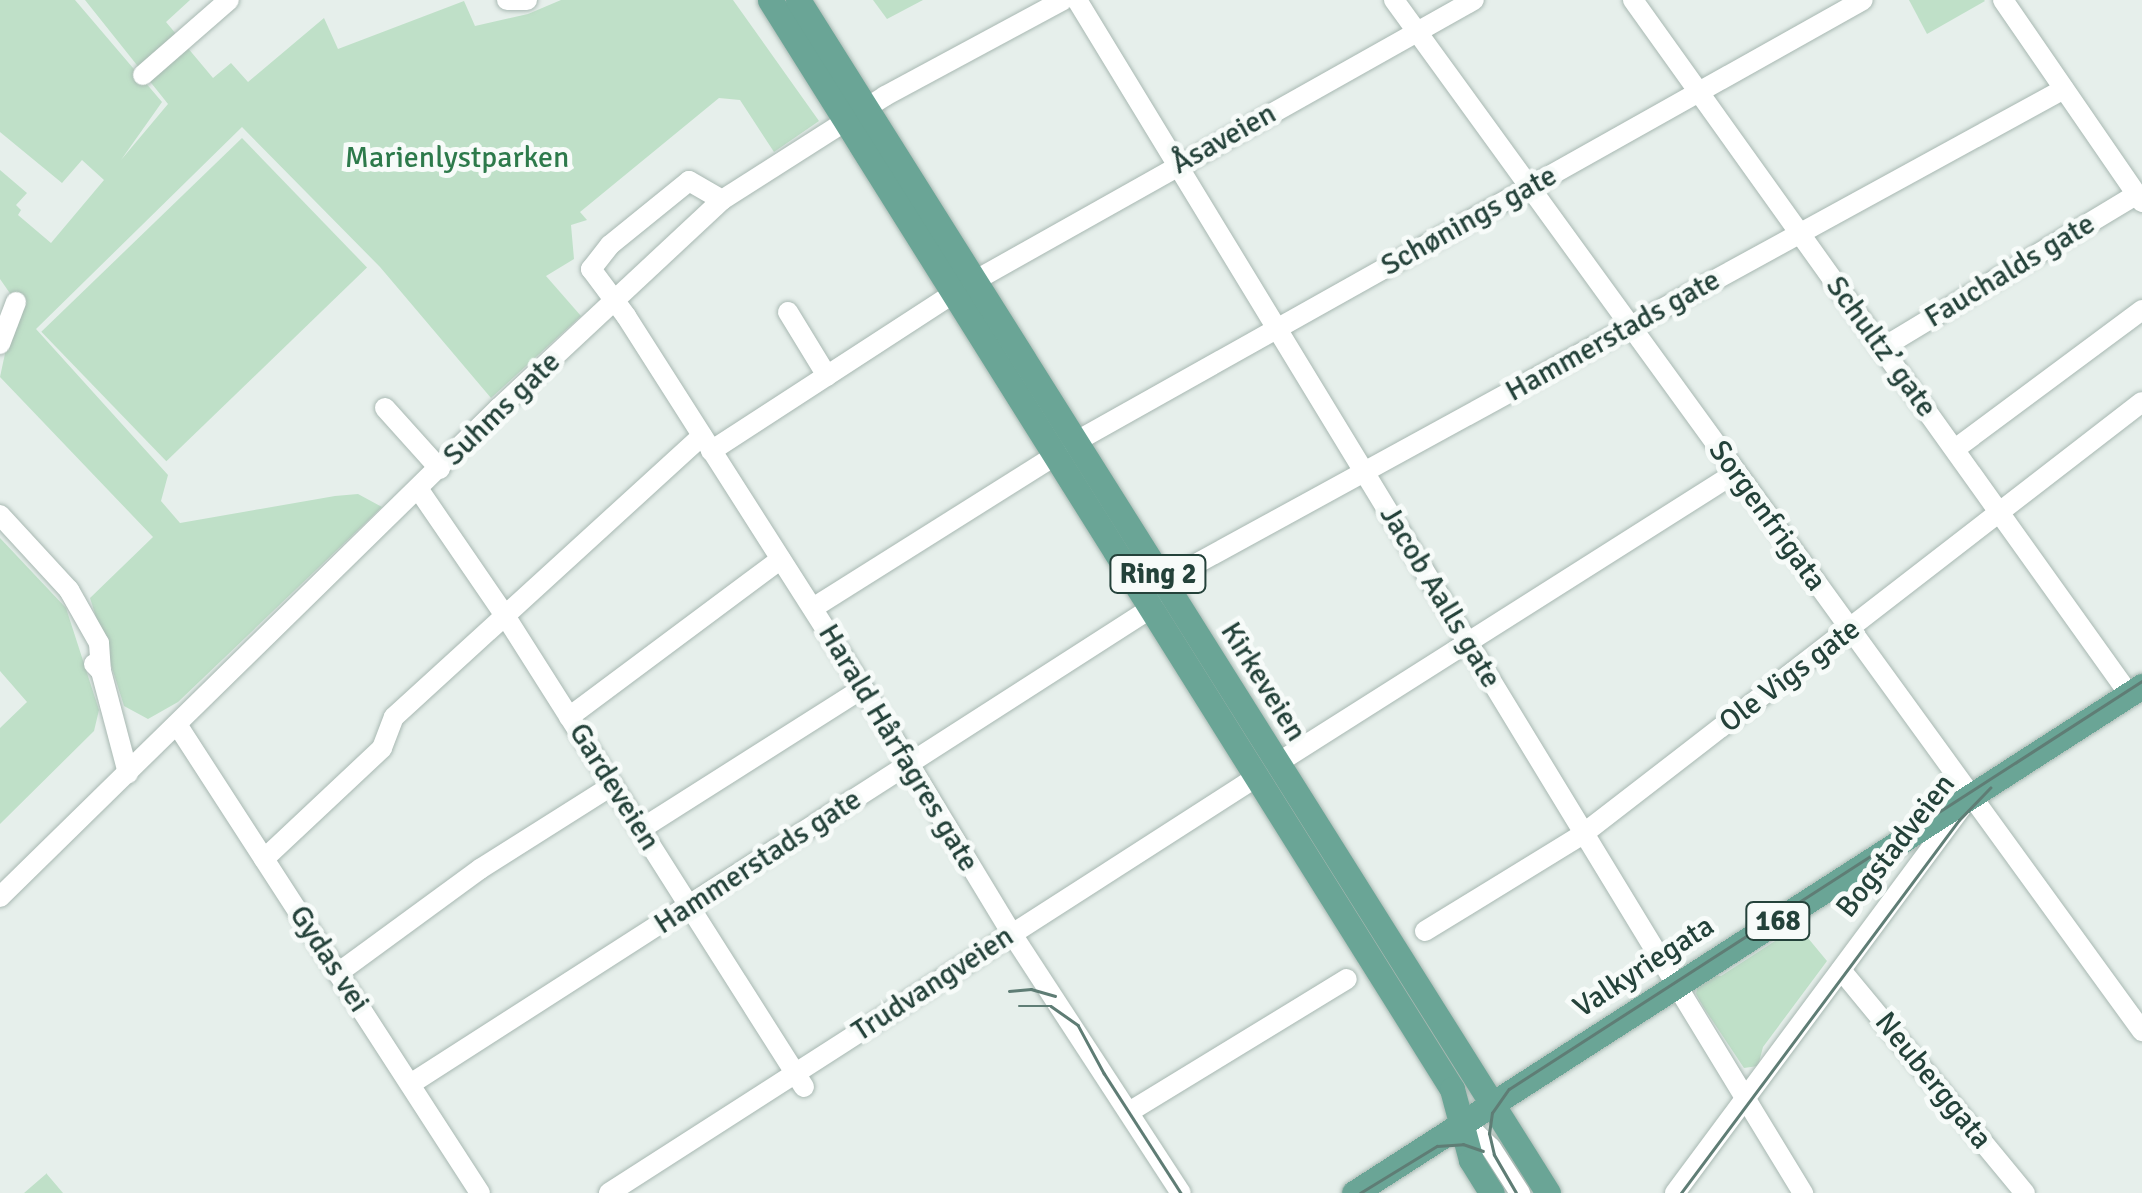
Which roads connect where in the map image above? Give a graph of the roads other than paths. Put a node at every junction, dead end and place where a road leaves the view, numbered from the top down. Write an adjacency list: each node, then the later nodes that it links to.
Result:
1 (229, 0): 14 (street)
2 (507, 0): 3 (street)
3 (527, 0)
4 (770, 0): 17 (main road, Kirkeveien / Ring 2)
5 (798, 0): 17 (main road, Kirkeveien / Ring 2)
6 (1064, 0): 17 (street, Suhms gate)
7 (1076, 0): 18 (street, Jacob Aalls gate)
8 (1394, 0): 13 (street, Sorgenfrigata)
9 (1474, 0): 13 (street, Åsaveien)
10 (1633, 0): 16 (street, Schultz’ gate)
11 (1863, 0): 16 (street, Schønings gate)
12 (2004, 0): 15 (street)
13 (1416, 32): 18 (street, Åsaveien); 19 (street, Sorgenfrigata)
14 (143, 74)
15 (2064, 90): 20 (street); 22 (street, Hammerstads gate)
16 (1700, 91): 19 (street, Schønings gate); 22 (street, Schultz’ gate)
17 (857, 113): 21 (street, Suhms gate); 23 (main road, Kirkeveien / Ring 2)
18 (1178, 165): 23 (street, Åsaveien); 29 (street, Jacob Aalls gate)
19 (1530, 187): 28 (street, Sorgenfrigata); 29 (street, Schønings gate)
20 (2140, 198): 31 (street, Fauchalds gate)
21 (722, 200): 25 (street, Suhms gate); 25 (street, Harald Hårfagres gate)
22 (1800, 234): 28 (street, Hammerstads gate); 31 (street, Schultz’ gate)
23 (966, 286): 32 (street, Åsaveien); 36 (main road, Kirkeveien / Ring 2)
24 (16, 302): 30 (street)
25 (616, 302): 35 (street, Harald Hårfagres gate); 38 (street, Suhms gate)
26 (2142, 310): 37 (street)
27 (788, 312): 32 (street)
28 (1629, 327): 39 (street, Hammerstads gate); 40 (street, Sorgenfrigata)
29 (1276, 330): 36 (street, Schønings gate); 39 (street, Jacob Aalls gate)
30 (0, 344)
31 (1882, 348): 37 (street, Schultz’ gate)
32 (827, 376): 35 (street, Åsaveien)
33 (2142, 402): 43 (street, Ole Vigs gate)
34 (385, 408): 38 (street)
35 (707, 443): 44 (street, Harald Hårfagres gate); 48 (street, Åsaveien)
36 (1066, 448): 45 (main road, Kirkeveien / Ring 2); 46 (main road, Kirkeveien / Ring 2); 47 (street, Schønings gate)
37 (1955, 449): 43 (street, Schultz’ gate)
38 (440, 469): 41 (street, Suhms gate)
39 (1365, 472): 45 (street, Hammerstads gate); 50 (street, Jacob Aalls gate)
40 (1736, 473): 49 (street, Sorgenfrigata); 50 (street, Trudvangveien)
41 (420, 490): 48 (street, Gardeveien); 54 (street, Suhms gate)
42 (0, 515): 57 (street)
43 (1999, 515): 49 (street, Ole Vigs gate); 52 (street, Schultz’ gate)
44 (781, 560): 47 (street, Harald Hårfagres gate); 53 (street)
45 (1162, 582): 56 (main road, Kirkeveien / Ring 2)
46 (1153, 607): 55 (street, Hammerstads gate); 56 (main road, Kirkeveien / Ring 2)
47 (813, 608): 51 (street, Harald Hårfagres gate)
48 (504, 614): 53 (street, Gardeveien); 62 (street, Åsaveien)
49 (1850, 630): 59 (street, Sorgenfrigata); 61 (street, Ole Vigs gate)
50 (1468, 644): 56 (street, Trudvangveien); 61 (street, Jacob Aalls gate)
51 (863, 688): 55 (street, Harald Hårfagres gate); 60 (street)
52 (2135, 690): 59 (main road, Bogstadveien / 168)
53 (569, 716): 58 (street, Gardeveien)
54 (178, 726): 57 (street, Suhms gate); 62 (street, Gydas vei)
55 (909, 764): 64 (street, Hammerstads gate); 66 (street, Harald Hårfagres gate)
56 (1267, 770): 66 (street, Trudvangveien); 75 (main road, Kirkeveien / Ring 2); 77 (main road, Kirkeveien / Ring 2)
57 (128, 773): 63 (street, Suhms gate)
58 (613, 785): 60 (street, Gardeveien); 68 (street)
59 (1970, 797): 67 (street, Bogstadveien); 70 (main road, Valkyriegata / 168); 71 (street, Sorgenfrigata)
60 (641, 829): 64 (street, Gardeveien)
61 (1583, 834): 65 (street, Ole Vigs gate); 70 (street, Jacob Aalls gate)
62 (264, 859): 68 (street, Gydas vei)
63 (0, 897)
64 (689, 906): 72 (street, Gardeveien); 73 (street, Hammerstads gate)
65 (1425, 931)
66 (1012, 934): 72 (street, Trudvangveien); 76 (street, Harald Hårfagres gate)
67 (1841, 970): 74 (street, Bogstadveien); 87 (street, Neuberggata)
68 (338, 974): 73 (street, Gydas vei)
69 (1347, 979): 76 (street)
70 (1677, 985): 74 (street, Jacob Aalls gate); 75 (main road, Valkyriegata / 168)
71 (2142, 1030)
72 (799, 1079): 79 (street, Trudvangveien)
73 (412, 1083): 78 (street, Gydas vei)
74 (1746, 1098): 85 (street, Bogstadveien); 86 (street, Jacob Aalls gate)
75 (1492, 1104): 77 (main road, Valkyriegata / 168); 84 (main road, Kirkeveien / Ring 2)
76 (1129, 1112): 80 (street, Harald Hårfagres gate)
77 (1464, 1122): 81 (main road, Valkyriegata); 82 (main road, Kirkeveien / Ring 2); 83 (street, Kirkeveien)
78 (480, 1193)
79 (608, 1193)
80 (1181, 1193)
81 (1354, 1193)
82 (1492, 1193)
83 (1520, 1193)
84 (1548, 1193)
85 (1675, 1193)
86 (1803, 1193)
87 (2025, 1193)

